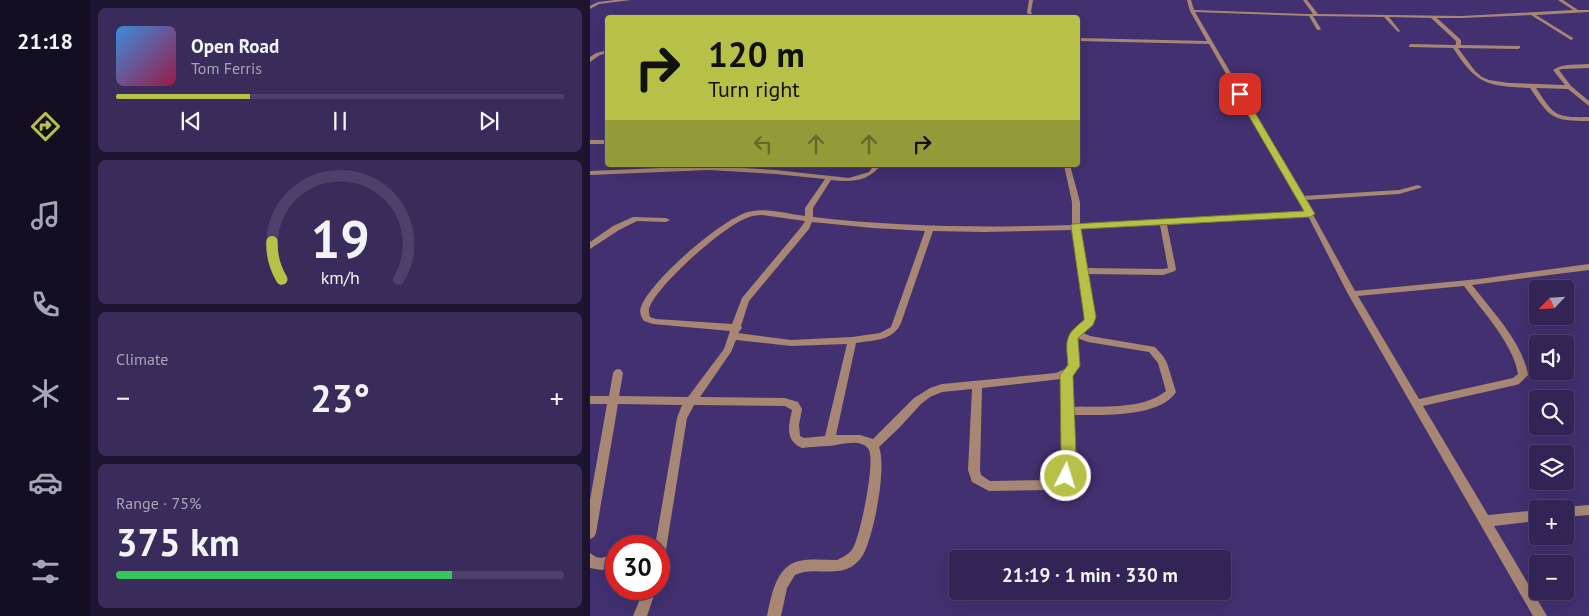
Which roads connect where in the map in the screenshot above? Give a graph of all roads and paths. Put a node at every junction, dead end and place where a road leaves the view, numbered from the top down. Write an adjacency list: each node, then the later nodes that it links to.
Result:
1 (629, 0): 7 (street)
2 (1031, 0): 13 (street)
3 (1189, 0): 9 (street)
4 (1305, 0): 15 (street)
5 (1560, 0): 11 (street)
6 (590, 3): 7 (street)
7 (598, 3): 8 (street)
8 (590, 8)
9 (1192, 11): 14 (street); 22 (street)
10 (1589, 11): 11 (street)
11 (1578, 12): 12 (street)
12 (1533, 14): 17 (street); 20 (street)
13 (1031, 15)
14 (1310, 16): 15 (street); 18 (street)
15 (1317, 16): 16 (street)
16 (1385, 16): 17 (street); 19 (street)
17 (1432, 16): 24 (street)
18 (1319, 29)
19 (1398, 31)
20 (1571, 39)
21 (1080, 40): 22 (street)
22 (1210, 43): 43 (street)
23 (1411, 46): 24 (street)
24 (1458, 46): 25 (street); 29 (street)
25 (1518, 47)
26 (605, 53): 27 (street)
27 (590, 60)
28 (1589, 66): 30 (street)
29 (1530, 85): 30 (street); 32 (street)
30 (1570, 87): 31 (street)
31 (1589, 104)
32 (1589, 119)
33 (590, 142): 34 (street)
34 (605, 142)
35 (615, 167): 39 (street)
36 (679, 167): 39 (street); 41 (street)
37 (876, 167): 41 (street)
38 (1067, 167): 48 (street)
39 (612, 171): 40 (street)
40 (590, 173)
41 (829, 178): 45 (street)
42 (1418, 187): 43 (street)
43 (1301, 198): 44 (street)
44 (1310, 214): 47 (street); 54 (street)
45 (809, 219): 49 (street); 55 (street); 55 (street)
46 (666, 220): 50 (street)
47 (1163, 222): 48 (street); 52 (street)
48 (1076, 226): 49 (street); 52 (street)
49 (930, 228): 57 (street)
50 (590, 246)
51 (1589, 267): 53 (street)
52 (1083, 271): 56 (street)
53 (1466, 283): 54 (street); 64 (street)
54 (1352, 294): 64 (street)
55 (735, 332): 57 (street); 62 (street)
56 (1075, 333): 59 (street); 65 (street)
57 (852, 340): 66 (street)
58 (618, 373): 61 (street)
59 (1066, 375): 60 (street); 65 (street)
60 (976, 386): 65 (street); 67 (street)
61 (613, 399): 62 (street); 63 (street); 72 (street)
62 (691, 399): 66 (street); 73 (street)
63 (590, 400)
64 (1416, 404): 71 (street)
65 (1068, 411)
66 (830, 442): 67 (street)
67 (873, 446): 78 (street)
68 (1589, 510): 69 (street)
69 (1574, 511)
70 (1529, 516): 71 (street)
71 (1485, 521): 79 (street)
72 (590, 533)
73 (662, 535)
74 (590, 559): 75 (street)
75 (605, 563)
76 (646, 600): 77 (street)
77 (640, 616)
78 (774, 616)
79 (1540, 616)

